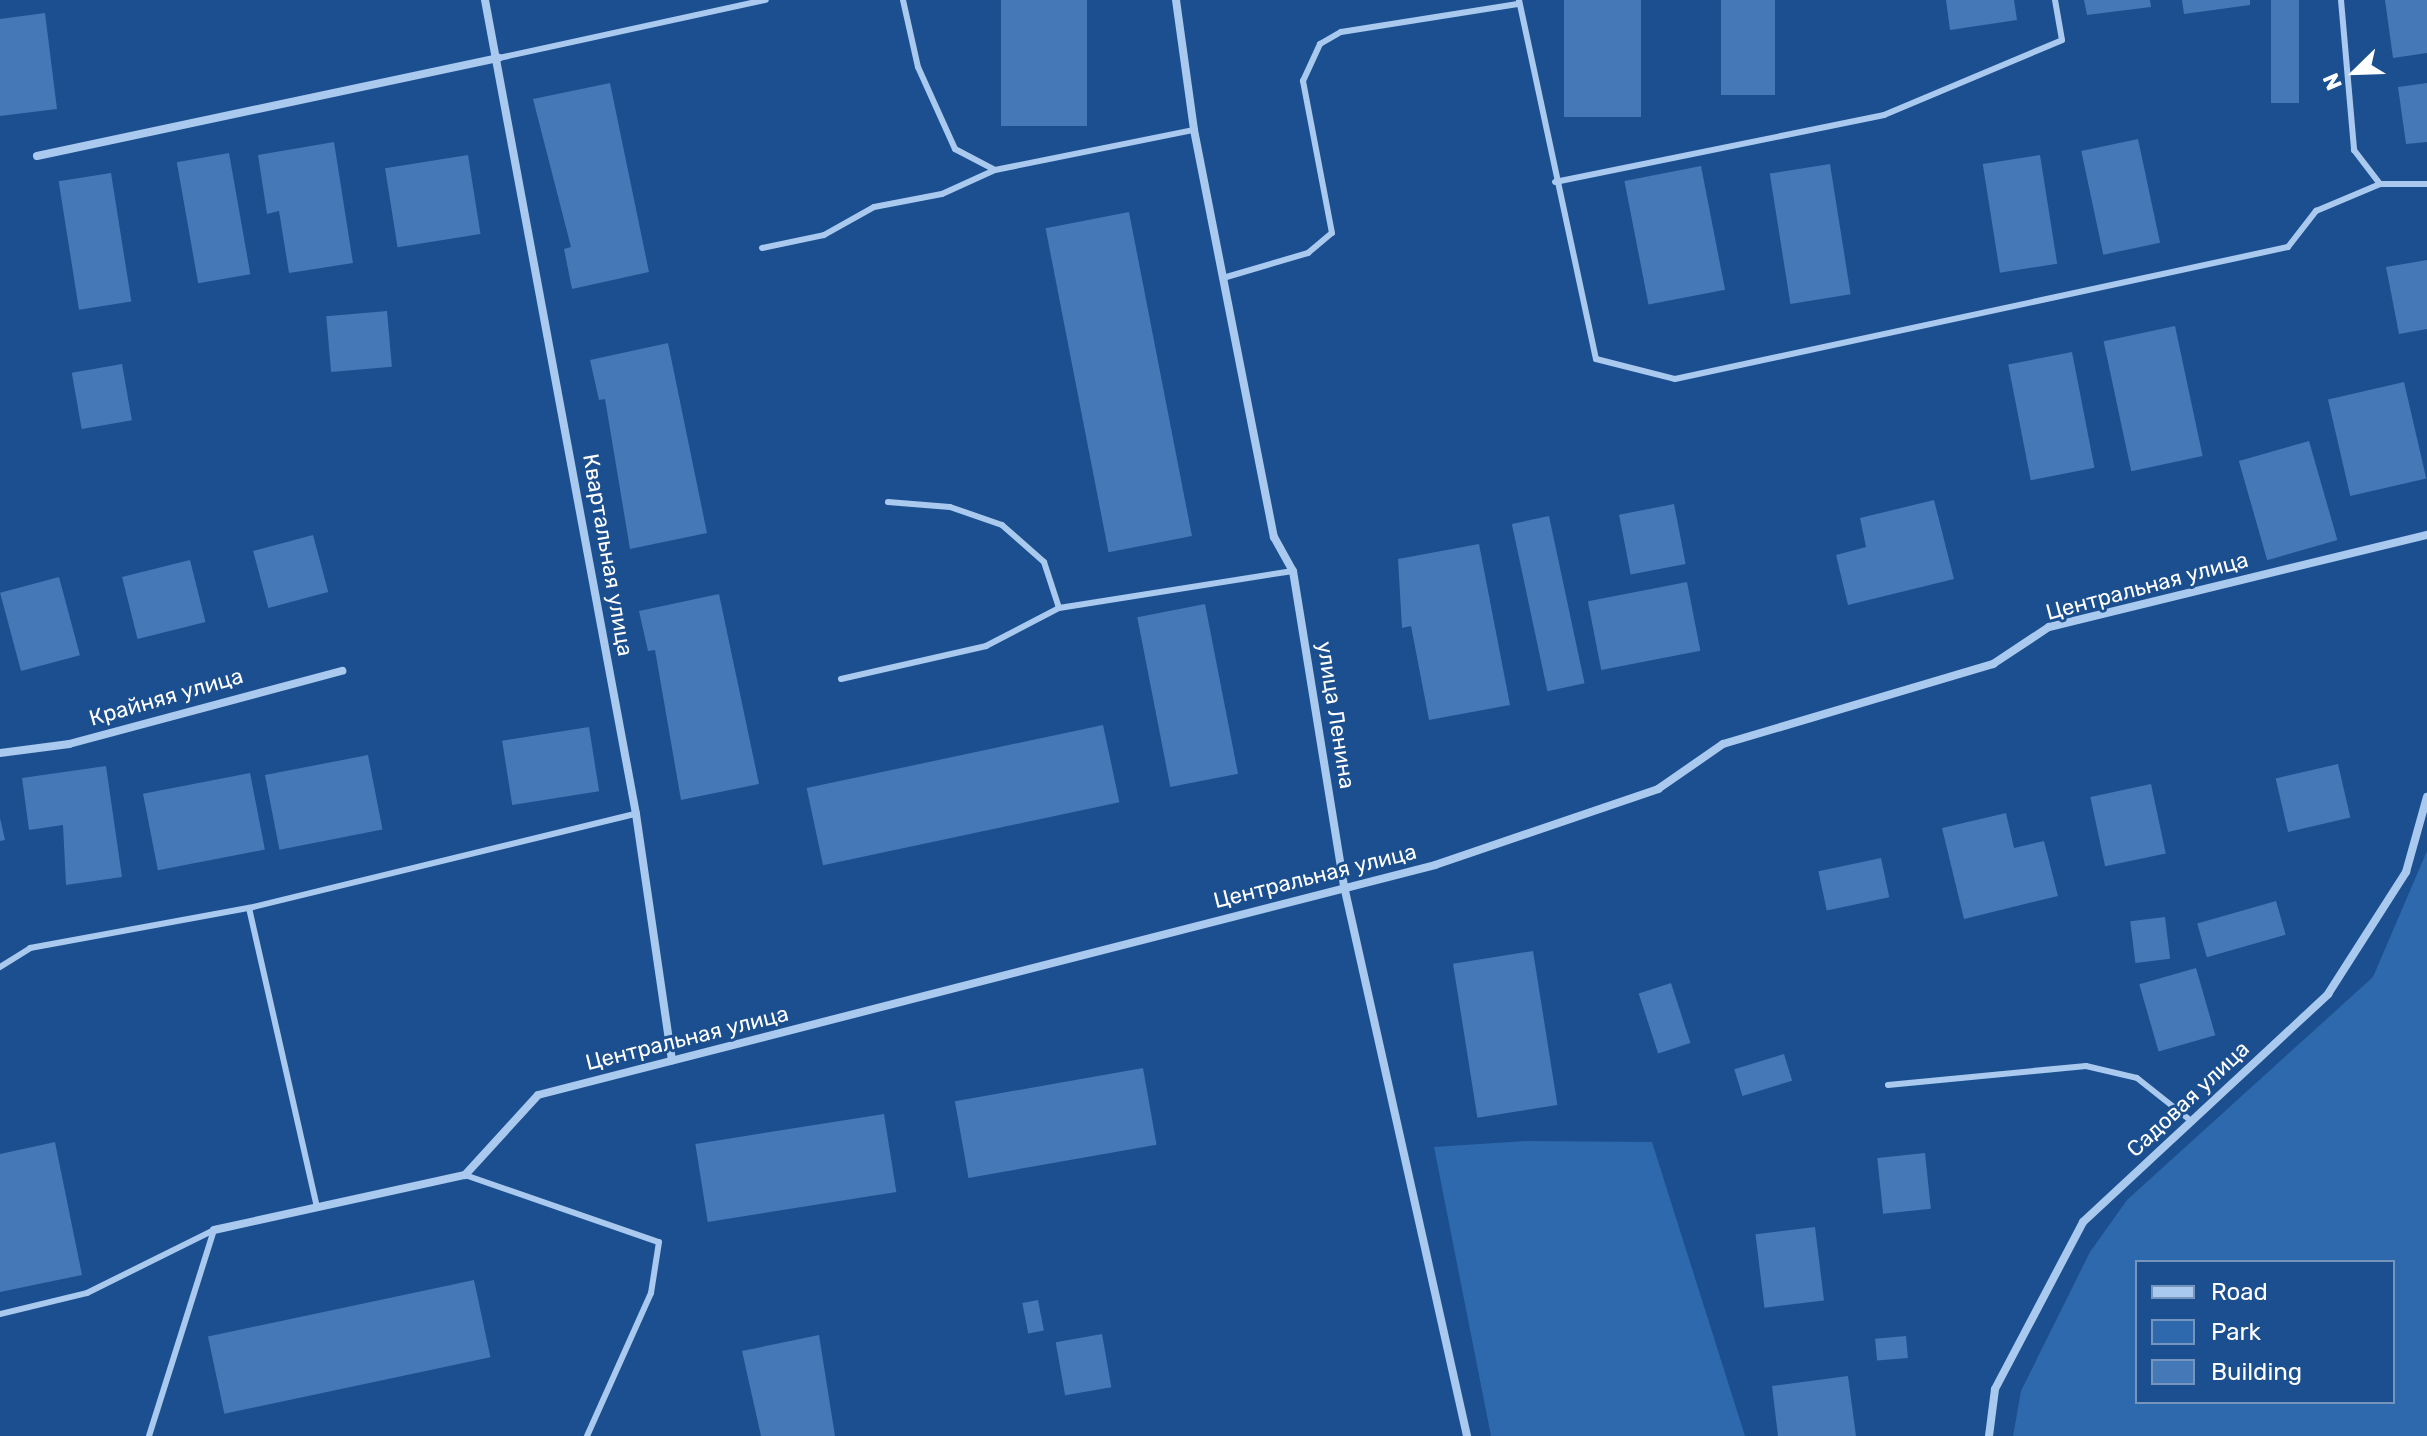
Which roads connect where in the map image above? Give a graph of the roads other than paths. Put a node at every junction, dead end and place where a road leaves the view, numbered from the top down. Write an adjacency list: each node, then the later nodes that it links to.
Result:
1 (485, 0): 8 (street, Квартальная улица)
2 (766, 0): 8 (lane)
3 (903, 0): 11 (lane)
4 (1176, 0): 9 (street, улица Ленина)
5 (2055, 0): 12 (lane)
6 (2341, 0): 13 (lane)
7 (1518, 2): 12 (lane); 16 (lane)
8 (499, 58): 10 (street); 25 (street, Квартальная улица)
9 (1194, 130): 11 (lane); 16 (street, улица Ленина)
10 (37, 156)
11 (995, 170): 15 (lane)
12 (1555, 182): 13 (lane)
13 (2380, 184): 14 (lane)
14 (2427, 184)
15 (762, 248)
16 (1223, 278): 19 (street, улица Ленина)
17 (888, 502): 20 (lane)
18 (2427, 535): 26 (street, Центральная улица)
19 (1293, 571): 20 (lane); 26 (street, улица Ленина)
20 (1059, 608): 22 (lane)
21 (342, 671): 23 (street, Крайняя улица)
22 (841, 679)
23 (0, 753)
24 (2427, 797): 31 (street, Садовая улица)
25 (636, 814): 27 (lane); 29 (street, Квартальная улица)
26 (1344, 886): 29 (street, Центральная улица); 38 (street, улица Ленина)
27 (249, 908): 28 (lane); 33 (lane)
28 (0, 967)
29 (672, 1060): 32 (street, Центральная улица)
30 (1888, 1085): 31 (lane)
31 (2190, 1120): 39 (street, Садовая улица)
32 (465, 1175): 33 (street); 37 (lane)
33 (317, 1207): 34 (street)
34 (214, 1230): 35 (lane); 36 (lane)
35 (0, 1314)
36 (149, 1436)
37 (587, 1436)
38 (1467, 1436)
39 (1989, 1436)

